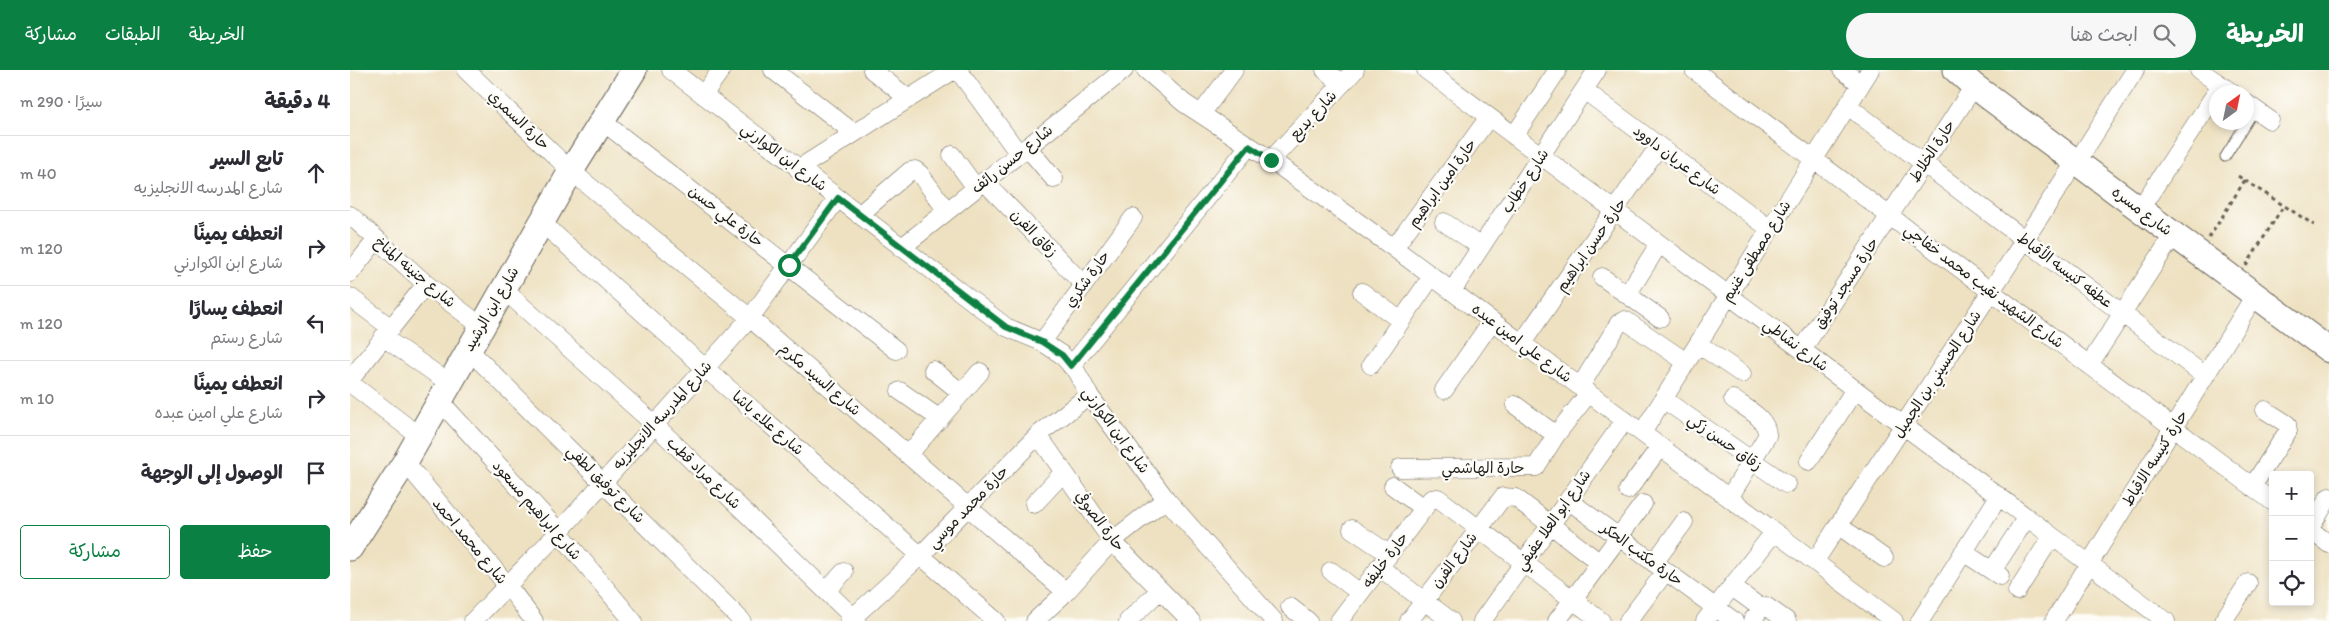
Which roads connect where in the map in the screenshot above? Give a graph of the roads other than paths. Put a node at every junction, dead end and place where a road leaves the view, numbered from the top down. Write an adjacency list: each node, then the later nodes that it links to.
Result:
1 (466, 70): 48 (street, حارة السمري)
2 (634, 70): 33 (street, شارع ابن الرشيد)
3 (670, 70): 26 (street, شارع ابن الكوارني)
4 (721, 70): 26 (street)
5 (773, 70): 35 (street)
6 (872, 70): 27 (street)
7 (954, 70): 27 (street)
8 (958, 70): 39 (street)
9 (1124, 70): 39 (street, شارع حسن رائف)
10 (1146, 70): 30 (street, شارع علي امين عبده)
11 (1234, 70): 30 (street)
12 (1325, 70): 23 (street)
13 (1355, 70): 23 (street, شارع بديع)
14 (1426, 70): 31 (street, شارع نشاطي)
15 (1598, 70): 25 (street, شارع خطاب)
16 (1694, 70): 43 (street, شارع الشهيد نقيب محمد خفاجي)
17 (1842, 70): 21 (street)
18 (1956, 70): 24 (street, شارع مسره)
19 (2135, 70): 45 (street, شارع الحسيني بن الجميل)
20 (1557, 72): 36 (street)
21 (1866, 77): 28 (street, شارع مصطفى غنيم)
22 (2216, 83): 52 (street)
23 (1342, 84): 44 (street, شارع بديع)
24 (1974, 86): 45 (street, شارع مسره); 46 (street, حارة الخلاط)
25 (1584, 90): 38 (street, شارع عريان داوود); 41 (street, شارع خطاب)
26 (703, 95): 47 (street, شارع ابن الكوارني)
27 (909, 99): 35 (street)
28 (1848, 106): 43 (street, شارع مصطفى غنيم); 46 (street, عطفه كنيسه الأقباط)
29 (2254, 108): 32 (street)
30 (1201, 114): 37 (street, شارع علي امين عبده)
31 (1490, 117): 36 (street, شارع نشاطي); 68 (street, حارة امين ابراهيم)
32 (2270, 120)
33 (602, 121): 48 (street, شارع ابن الرشيد); 69 (street, حارة علي حسن)
34 (2239, 130): 42 (lane)
35 (854, 133): 47 (street)
36 (1514, 136): 41 (street, شارع نشاطي)
37 (1249, 146): 44 (street, شارع علي امين عبده); 100 (street)
38 (1659, 146): 53 (street, حارة حسن ابراهيم); 61 (street, شارع عريان داوود)
39 (1023, 151): 49 (street); 50 (street, شارع حسن رائف)
40 (952, 155): 50 (street, زقاق الفرن)
41 (1541, 156): 53 (street, شارع نشاطي); 66 (street, شارع خطاب)
42 (2225, 158)
43 (1814, 159): 57 (street, شارع الشهيد نقيب محمد خفاجي); 61 (street, شارع مصطفى غنيم)
44 (1271, 160): 68 (street, شارع علي امين عبده)
45 (2076, 162): 52 (street, شارع مسره); 64 (street, شارع الحسيني بن الجميل)
46 (1924, 163): 57 (street, حارة الخلاط); 64 (street, عطفه كنيسه الأقباط)
47 (798, 168): 51 (street, شارع ابن الكوارني)
48 (571, 171): 59 (street, شارع ابن الرشيد); 84 (street, شارع السيد مكرم)
49 (1054, 179)
50 (980, 184): 54 (street, شارع حسن رائف); 74 (street, زقاق الفرن)
51 (838, 198): 56 (street, شارع ابن الكوارني); 69 (street, شارع المدرسه الانجليزيه)
52 (2140, 209): 62 (street, شارع مسره)
53 (1615, 210): 65 (street, شارع نشاطي); 91 (street, حارة حسن ابراهيم)
54 (947, 211): 56 (street); 67 (street, شارع حسن رائف)
55 (350, 215): 63 (street, شارع جنينه المناخ)
56 (860, 215): 67 (street, شارع ابن الكوارني)
57 (1890, 216): 79 (street, شارع الشهيد نقيب محمد خفاجي); 95 (street, حارة مسجد توفيق)
58 (1132, 218): 74 (street, حارة شكري)
59 (541, 222): 75 (street, شارع ابن الرشيد); 101 (street, شارع علاء باشا)
60 (1444, 222): 66 (street)
61 (1770, 229): 81 (street, شارع مصطفى غنيم)
62 (2176, 236): 76 (street, شارع مسره); 76 (lane); 83 (street)
63 (376, 239): 70 (street); 73 (street, شارع جنينه المناخ)
64 (2025, 240): 79 (street, شارع الحسيني بن الجميل); 83 (street, عطفه كنيسه الأقباط)
65 (1659, 244): 80 (street); 81 (street, شارع نشاطي)
66 (1481, 247): 77 (street, شارع خطاب)
67 (901, 248): 90 (street, شارع ابن الكوارني)
68 (1394, 248): 71 (street, شارع علي امين عبده)
69 (789, 265): 84 (street, شارع المدرسه الانجليزيه); 94 (street, حارة علي حسن)
70 (350, 274)
71 (1432, 276): 77 (street, شارع علي امين عبده); 86 (street)
72 (1602, 277): 80 (street)
73 (426, 284): 88 (street, شارع جنينه المناخ); 89 (street)
74 (1083, 284): 90 (street, حارة شكري)
75 (503, 289): 88 (street, شارع ابن الرشيد); 120 (street, شارع مراد قطب)
76 (2247, 289): 96 (street, شارع مسره); 105 (street, حارة كنيسه الاقباط)
77 (1452, 291): 87 (street, شارع علي امين عبده)
78 (1362, 292): 86 (street)
79 (1991, 292): 99 (street, شارع الشهيد نقيب محمد خفاجي); 121 (street, شارع الحسيني بن الجميل)
80 (1627, 295): 85 (street)
81 (1728, 295): 92 (street, شارع مصطفى غنيم); 95 (street, شارع نشاطي)
82 (350, 297): 89 (street, شارع ابراهيم مسعود)
83 (2122, 313): 99 (street); 105 (street, عطفه كنيسه الأقباط)
84 (750, 318): 101 (street, شارع المدرسه الانجليزيه); 128 (street, شارع السيد مكرم)
85 (1660, 318)
86 (1401, 321): 98 (street)
87 (1492, 321): 91 (street, شارع علي امين عبده); 108 (street)
88 (481, 326): 93 (street, شارع ابن الرشيد)
89 (387, 333): 106 (street); 110 (street, شارع ابراهيم مسعود)
90 (1042, 342): 100 (street, شارع ابن الكوارني)
91 (1522, 344): 109 (street, شارع علي امين عبده)
92 (1698, 344): 97 (street, شارع مصطفى غنيم); 104 (street)
93 (468, 349): 110 (street, شارع ابن الرشيد); 134 (street, شارع توفيق لطفي)
94 (896, 350)
95 (1802, 350): 107 (street, شارع نشاطي)
96 (2329, 350)
97 (1686, 362): 109 (street, حارة الهاشمي); 114 (street, شارع مصطفى غنيم)
98 (1371, 365)
99 (2089, 365): 122 (street, شارع الشهيد نقيب محمد خفاجي)
100 (1071, 366): 113 (street, شارع ابن الكوارني)
101 (704, 368): 120 (street, شارع المدرسه الانجليزيه); 165 (street, شارع علاء باشا)
102 (933, 370): 112 (street)
103 (980, 372): 112 (street)
104 (1742, 374)
105 (2205, 376): 122 (street, حارة كنيسه الاقباط)
106 (350, 381): 126 (street)
107 (1855, 389): 121 (street, شارع نشاطي); 130 (street)
108 (1444, 390)
109 (1584, 390): 119 (street, شارع علي امين عبده); 125 (street, حارة الهاشمي)
110 (444, 391): 126 (street, شارع ابن الرشيد); 156 (street, شارع ابراهيم مسعود)
111 (900, 391): 118 (street)
112 (962, 393): 118 (street)
113 (1089, 395): 124 (street, حارة محمد موسي); 142 (street, شارع ابن الكوارني)
114 (1663, 399): 123 (street, شارع مصطفى غنيم); 129 (street, زقاق حسن زكي)
115 (1733, 399): 129 (street)
116 (1515, 405): 125 (street)
117 (2265, 410): 137 (street)
118 (940, 419): 128 (street)
119 (1624, 420): 123 (street, شارع علي امين عبده); 144 (street, شارع ابو العلا عفيفي)
120 (654, 424): 134 (street, شارع المدرسه الانجليزيه); 179 (street, شارع مراد قطب)
121 (1903, 425): 139 (street, شارع نشاطي); 153 (street, شارع الحسيني بن الجميل)
122 (2173, 428): 137 (street, شارع الشهيد نقيب محمد خفاجي); 171 (street, حارة كنيسه الاقباط)
123 (1642, 433): 127 (street, شارع علي امين عبده)
124 (1038, 435): 133 (street, حارة الصوفي); 148 (street, حارة محمد موسي)
125 (1556, 435): 132 (street, حارة الهاشمي)
126 (419, 436): 131 (street, شارع ابن الرشيد)
127 (1660, 447): 138 (street); 141 (street, شارع علي امين عبده)
128 (908, 455): 148 (street, شارع السيد مكرم)
129 (1752, 461): 135 (street, زقاق حسن زكي); 141 (street)
130 (1809, 461)
131 (405, 462): 163 (street, شارع ابن الرشيد); 176 (street, شارع محمد احمد)
132 (1400, 468)
133 (1064, 472): 145 (street); 161 (street, حارة الصوفي)
134 (603, 481): 156 (street, شارع المدرسه الانجليزيه); 192 (street, شارع توفيق لطفي)
135 (1786, 484)
136 (1393, 486): 146 (street)
137 (2252, 487): 143 (street, شارع الشهيد نقيب محمد خفاجي)
138 (1628, 490)
139 (1999, 496): 149 (street, شارع نشاطي); 164 (street)
140 (2329, 497): 151 (street)
141 (1729, 498): 157 (street, شارع علي امين عبده)
142 (1166, 499): 161 (street); 197 (street, شارع ابن الكوارني)
143 (2269, 499)
144 (1568, 500): 152 (street, شارع ابو العلا عفيفي); 160 (street, حارة مكتب الحكر)
145 (1034, 504)
146 (1427, 504): 154 (street); 167 (street, حارة خليفه)
147 (1642, 504): 160 (street)
148 (969, 508): 165 (street, حارة محمد موسي); 181 (street, شارع السيد مكرم)
149 (2027, 517): 159 (street, شارع نشاطي); 164 (street)
150 (1684, 522): 172 (street)
151 (2314, 522)
152 (1550, 524): 154 (street, شارع الفرن); 168 (street, شارع ابو العلا عفيفي); 170 (street)
153 (1838, 525): 166 (street); 169 (street, شارع الحسيني بن الجميل)
154 (1478, 528): 168 (street); 183 (street, شارع الفرن)
155 (1352, 529): 167 (street)
156 (559, 532): 176 (street, شارع المدرسه الانجليزيه); 191 (street, شارع ابراهيم مسعود)
157 (1774, 532): 169 (street, شارع علي امين عبده); 177 (street)
158 (2314, 532): 162 (street)
159 (2052, 536): 171 (street, شارع نشاطي); 180 (street)
160 (1619, 537): 170 (street); 172 (street, حارة مكتب الحكر)
161 (1112, 541): 178 (street, حارة الصوفي); 181 (street)
162 (2329, 544)
163 (350, 548)
164 (1963, 552): 209 (street)
165 (921, 555): 188 (street, حارة محمد موسي); 193 (street, شارع علاء باشا)
166 (1884, 558)
167 (1384, 561): 182 (street, حارة خليفه); 183 (street)
168 (1523, 562): 184 (street); 202 (street, شارع ابو العلا عفيفي)
169 (1814, 562): 208 (street, شارع علي امين عبده)
170 (1600, 563): 184 (street)
171 (2089, 564): 210 (street, حارة كنيسه الاقباط); 211 (street, شارع نشاطي)
172 (1660, 567): 186 (street, حارة مكتب الحكر); 205 (street)
173 (1331, 571): 182 (street)
174 (844, 572): 179 (street)
175 (2248, 583): 212 (street)
176 (508, 586): 189 (street, شارع المدرسه الانجليزيه); 190 (street, شارع محمد احمد)
177 (1732, 586): 186 (street); 187 (street)
178 (1160, 590): 195 (street); 196 (street, حارة الصوفي)
179 (826, 591): 188 (street, شارع مراد قطب)
180 (2016, 591)
181 (1066, 592): 194 (street)
182 (1360, 593): 199 (street, حارة خليفه)
183 (1424, 600): 200 (street, شارع الفرن); 201 (street)
184 (1572, 600): 203 (street); 204 (street)
185 (1290, 607): 198 (street)
186 (1711, 614): 206 (street, حارة مكتب الحكر)
187 (1756, 615): 207 (street)
188 (853, 620)
189 (473, 621)
190 (534, 621)
191 (633, 621)
192 (742, 621)
193 (996, 621)
194 (1036, 621)
195 (1128, 621)
196 (1191, 621)
197 (1274, 621)
198 (1308, 621)
199 (1339, 621)
200 (1409, 621)
201 (1452, 621)
202 (1482, 621)
203 (1557, 621)
204 (1601, 621)
205 (1628, 621)
206 (1734, 621)
207 (1787, 621)
208 (1894, 621)
209 (1920, 621)
210 (2054, 621)
211 (2166, 621)
212 (2223, 621)

